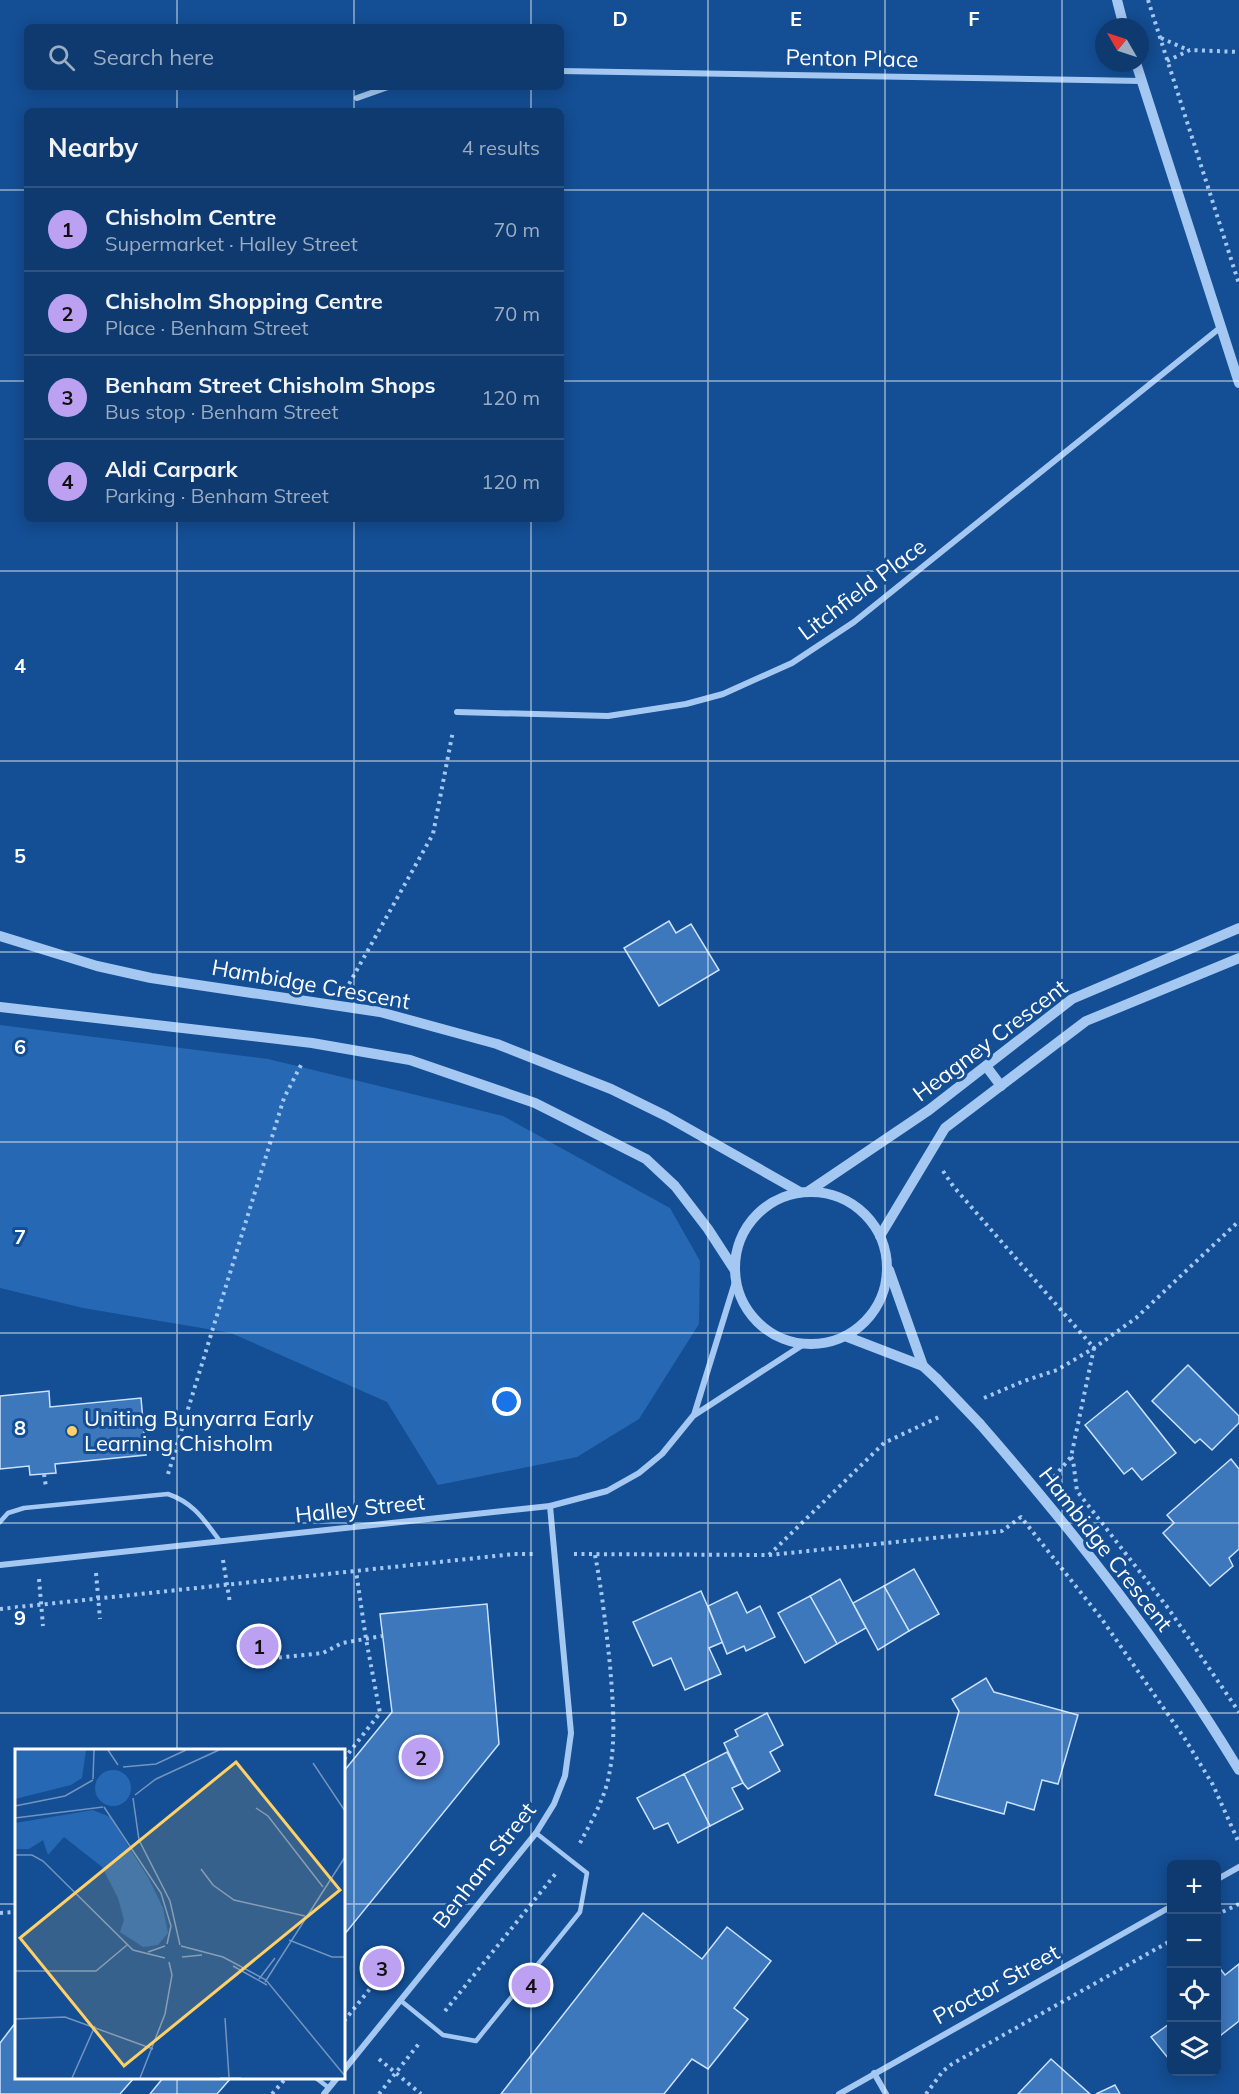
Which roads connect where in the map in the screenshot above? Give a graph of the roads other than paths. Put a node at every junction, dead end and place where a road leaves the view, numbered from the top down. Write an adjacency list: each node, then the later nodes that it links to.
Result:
1 (1117, 0): 2 (street)
2 (1122, 18)
3 (564, 71): 5 (street, Penton Place)
4 (1139, 72): 5 (street)
5 (1142, 81): 8 (street)
6 (380, 90): 7 (street)
7 (357, 98)
8 (1221, 327): 9 (street); 10 (street, Litchfield Place)
9 (1239, 383)
10 (457, 712)
11 (1239, 928): 15 (street, Heagney Crescent)
12 (0, 936): 17 (street, Hambidge Crescent)
13 (1239, 958): 16 (street, Heagney Crescent)
14 (0, 1007): 19 (street)
15 (986, 1066): 16 (street); 17 (street, Heagney Crescent)
16 (1001, 1086): 18 (street, Heagney Crescent)
17 (805, 1192): 18 (street); 19 (street)
18 (880, 1236): 20 (street)
19 (734, 1269): 21 (street)
20 (889, 1269): 22 (street); 24 (street, Hambidge Crescent)
21 (735, 1282): 23 (street); 25 (street, Halley Street)
22 (845, 1336): 23 (street); 24 (street, Hambidge Crescent)
23 (804, 1344): 25 (street, Halley Street)
24 (923, 1366): 30 (street, Hambidge Crescent, bridge)
25 (693, 1416): 26 (street, Halley Street)
26 (550, 1506): 28 (street, Halley Street); 31 (street, Benham Street)
27 (0, 1522): 28 (lane)
28 (220, 1541): 29 (street, Halley Street)
29 (0, 1565)
30 (1239, 1770)
31 (536, 1833): 35 (street, Benham Street); 35 (lane)
32 (1239, 1867): 33 (street)
33 (1221, 1877)
34 (1167, 1909): 37 (street, Proctor Street)
35 (400, 2000): 36 (street, Benham Street)
36 (345, 2069)
37 (874, 2073): 42 (street, Proctor Street); 43 (street)
38 (317, 2079): 40 (lane)
39 (336, 2079): 40 (street)
40 (329, 2088): 41 (street)
41 (324, 2094)
42 (839, 2094)
43 (886, 2094)

